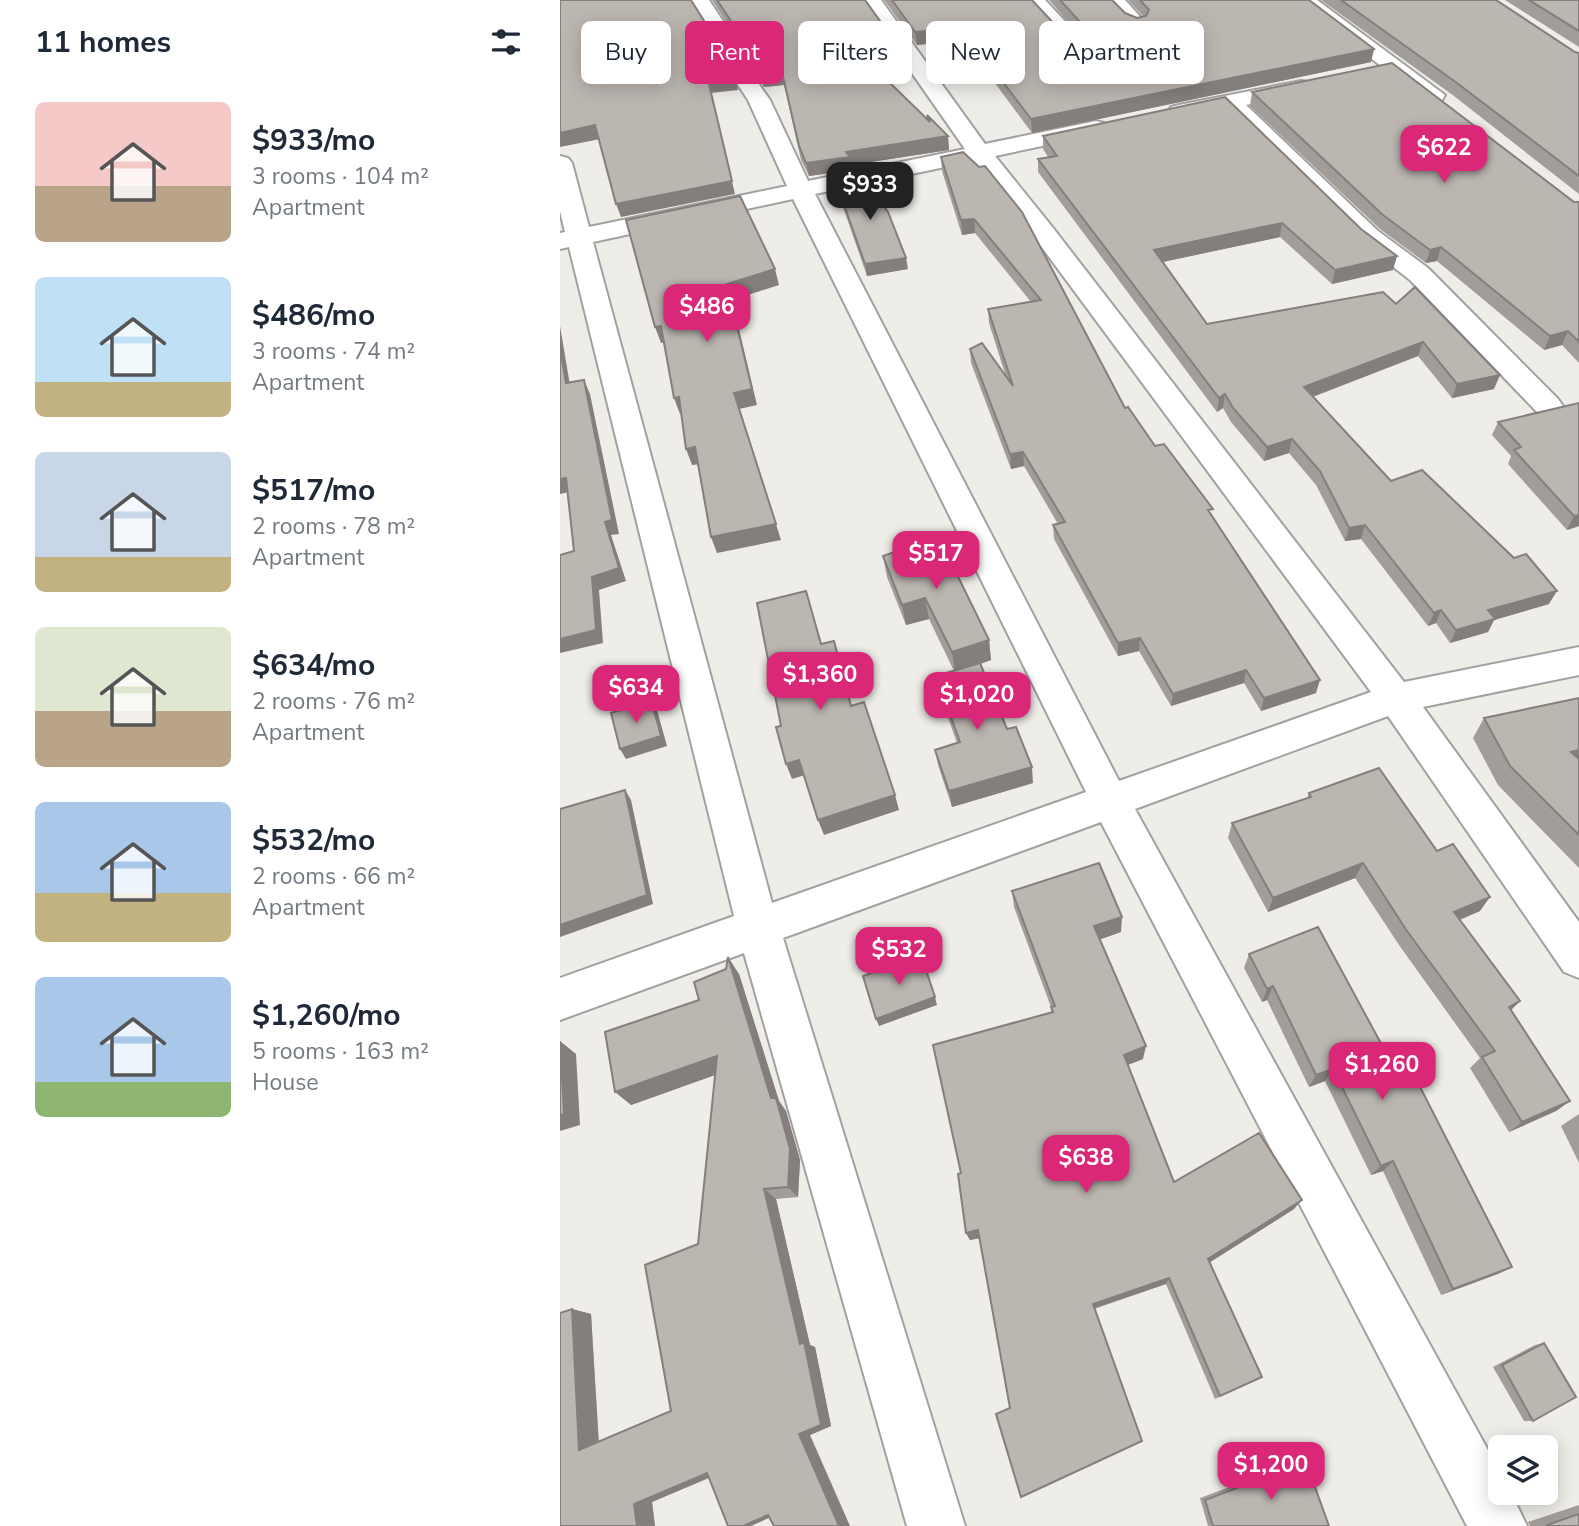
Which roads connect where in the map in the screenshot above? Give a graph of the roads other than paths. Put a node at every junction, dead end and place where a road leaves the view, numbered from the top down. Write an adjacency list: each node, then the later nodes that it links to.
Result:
1 (699, 0): 17 (street)
2 (870, 0): 15 (street)
3 (1034, 0): 6 (street)
4 (1114, 0): 7 (street)
5 (1304, 0): 8 (street)
6 (1054, 21)
7 (1134, 21)
8 (1395, 66): 9 (street); 12 (street)
9 (1370, 72)
10 (1319, 83): 11 (street)
11 (1230, 102): 13 (street); 19 (street)
12 (1454, 111)
13 (1151, 118)
14 (1124, 123): 15 (street)
15 (978, 151): 17 (street); 21 (street)
16 (560, 163): 18 (street)
17 (800, 189): 18 (street); 22 (street)
18 (570, 239): 23 (street)
19 (1548, 406)
20 (1579, 662): 21 (street)
21 (1396, 698): 22 (street); 24 (street)
22 (1110, 801): 23 (street); 27 (street)
23 (758, 928): 25 (street); 26 (street)
24 (1579, 958)
25 (560, 999)
26 (936, 1526)
27 (1498, 1526)

